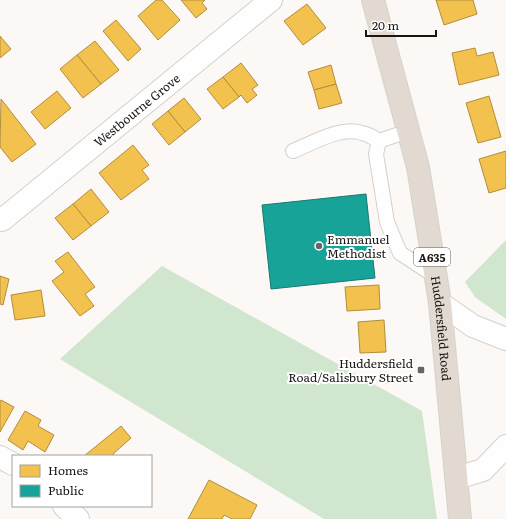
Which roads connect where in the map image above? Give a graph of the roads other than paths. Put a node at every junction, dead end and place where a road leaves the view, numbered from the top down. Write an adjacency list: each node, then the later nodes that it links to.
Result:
1 (271, 0): 6 (street, Westbourne Grove)
2 (373, 0): 3 (highway, Huddersfield Road / A635)
3 (408, 131): 4 (lane); 7 (highway, Huddersfield Road / A635)
4 (379, 141): 5 (lane); 7 (lane)
5 (293, 151)
6 (2, 220)
7 (435, 276): 8 (highway, Huddersfield Road / A635)
8 (440, 303): 9 (street); 13 (highway, Huddersfield Road / A635)
9 (506, 339)
10 (506, 446): 13 (street)
11 (0, 457): 12 (street)
12 (12, 463)
13 (457, 478): 16 (highway, Huddersfield Road / A635)
14 (65, 507): 15 (street)
15 (78, 519)
16 (460, 519)

